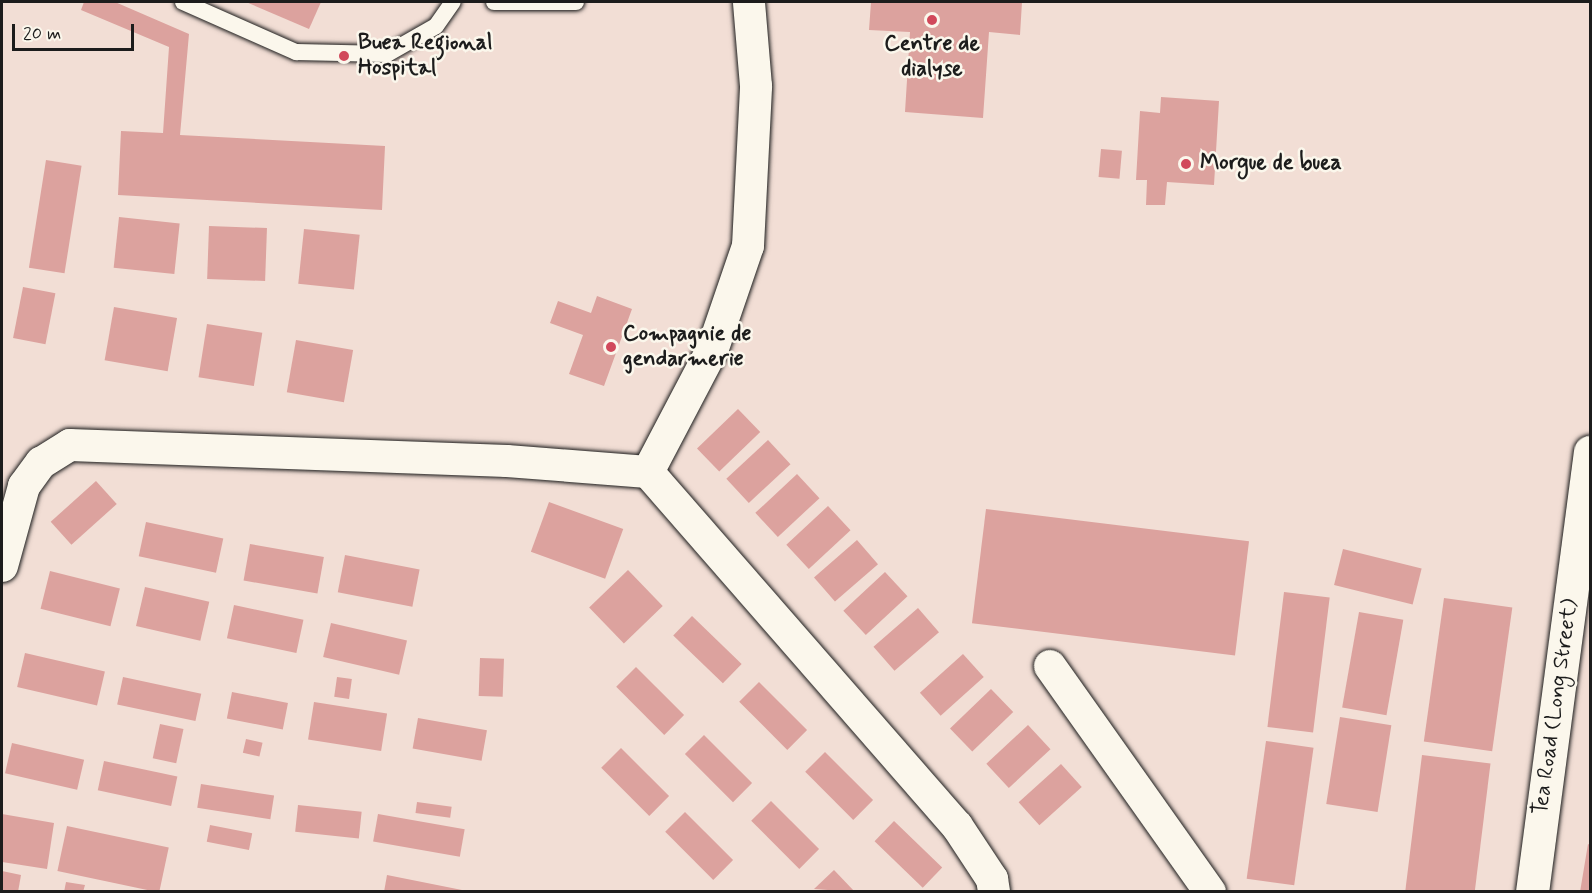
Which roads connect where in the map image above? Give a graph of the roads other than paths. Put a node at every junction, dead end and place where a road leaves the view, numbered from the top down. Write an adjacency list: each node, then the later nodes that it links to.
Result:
1 (183, 2): 2 (lane)
2 (453, 2)
3 (494, 2): 4 (lane)
4 (576, 2)
5 (749, 2): 7 (street)
6 (1590, 452): 12 (main road, Tea Road (Long Street))
7 (648, 472): 8 (street); 10 (street)
8 (2, 566)
9 (1050, 666): 11 (street)
10 (994, 891)
11 (1210, 891)
12 (1532, 891)

